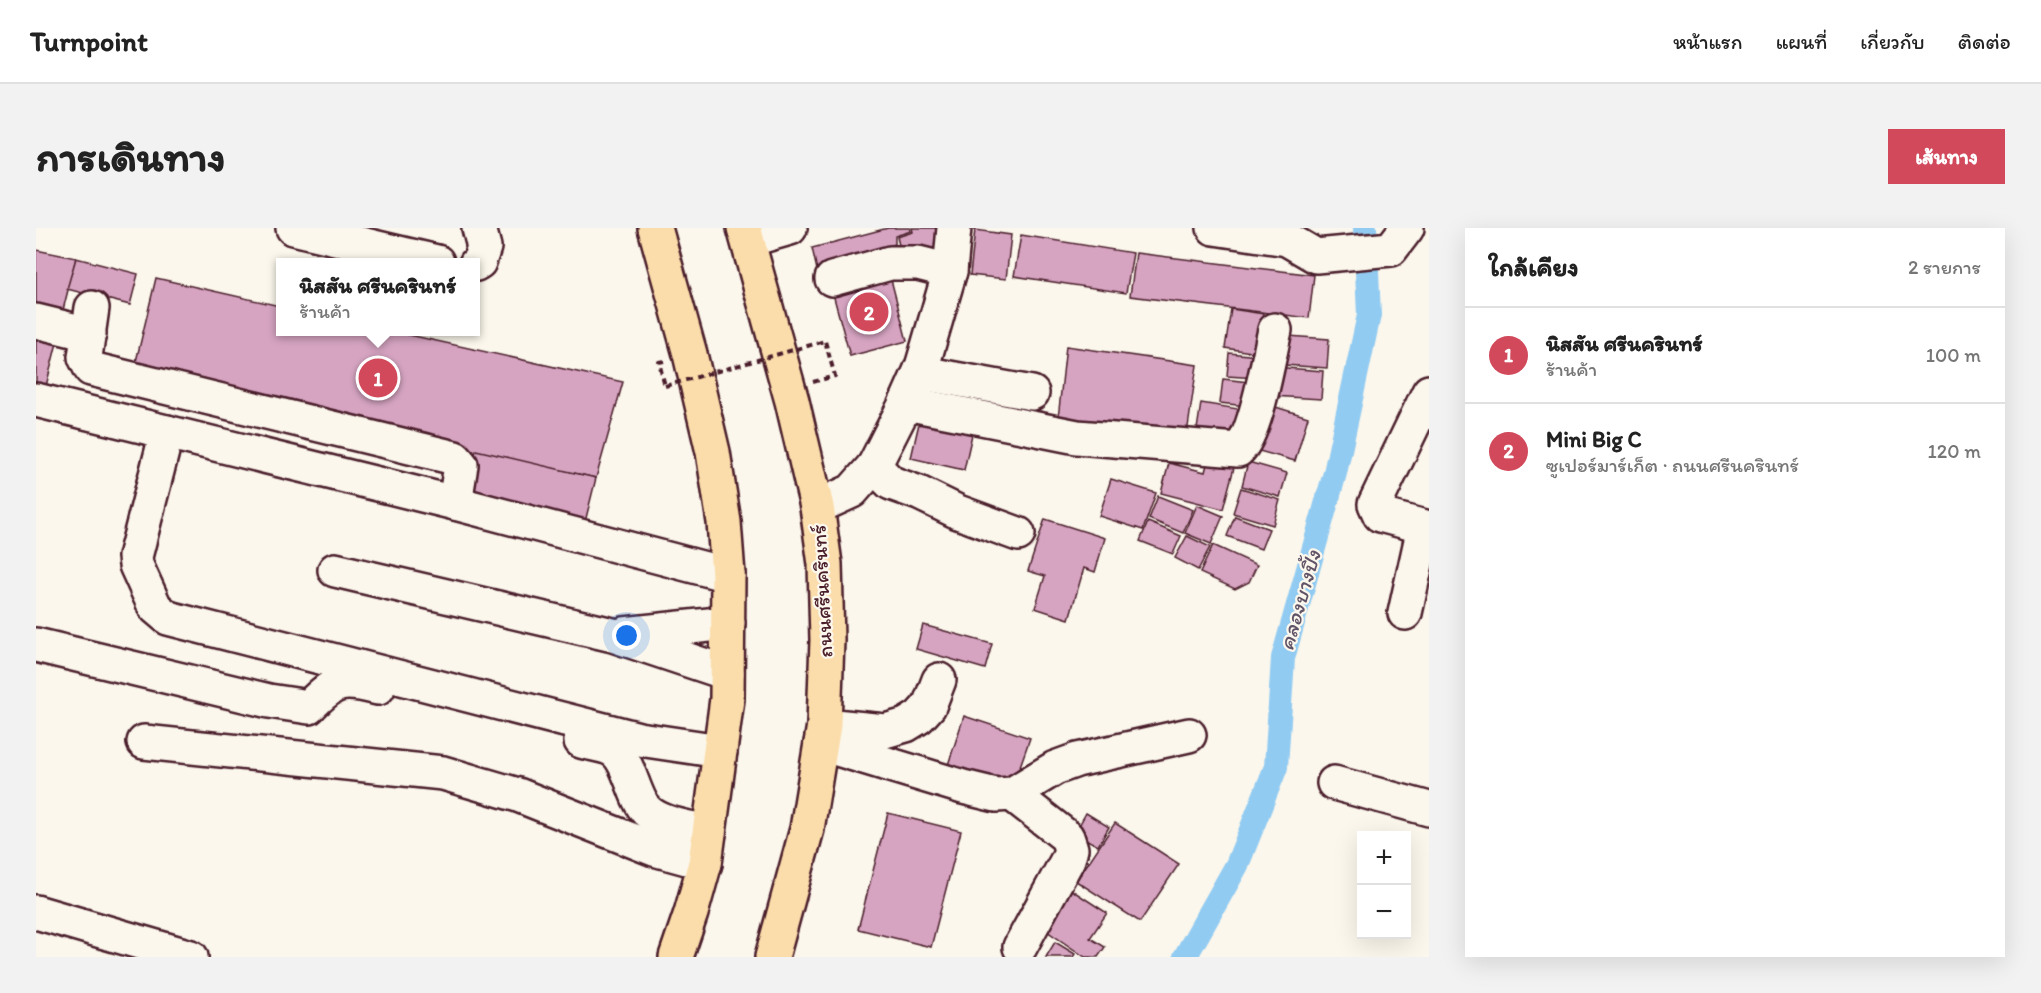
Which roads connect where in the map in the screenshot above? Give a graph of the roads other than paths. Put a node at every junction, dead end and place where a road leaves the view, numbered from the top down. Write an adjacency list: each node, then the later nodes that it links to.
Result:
1 (293, 228): 10 (street)
2 (479, 228): 11 (street)
3 (655, 228): 28 (main road)
4 (790, 228): 7 (street)
5 (954, 228): 12 (street)
6 (1214, 228): 9 (street)
7 (746, 234): 24 (main road, ถนนศรีนครินทร์)
8 (1407, 235): 9 (street)
9 (1303, 241)
10 (420, 258)
11 (480, 259)
12 (950, 271): 13 (street); 16 (street)
13 (832, 279)
14 (36, 321): 23 (street)
15 (1275, 330): 20 (street)
16 (922, 368): 18 (street); 20 (street)
17 (1429, 392): 25 (street)
18 (1032, 393)
19 (36, 400): 21 (street)
20 (906, 403): 22 (street)
21 (167, 432): 23 (street); 38 (street)
22 (874, 466): 24 (street); 26 (street)
23 (454, 503): 28 (street)
24 (817, 507): 35 (main road, ถนนศรีนครินทร์)
25 (1426, 527): 29 (street)
26 (1017, 534)
27 (335, 570): 31 (street)
28 (728, 575): 30 (main road)
29 (1405, 613)
30 (728, 623): 31 (street); 33 (main road)
31 (613, 635): 33 (street)
32 (36, 645): 42 (street)
33 (728, 673): 38 (main road)
34 (939, 680): 35 (street)
35 (823, 734): 40 (street); 47 (main road, ถนนศรีนครินทร์)
36 (1189, 735): 40 (street)
37 (144, 742): 42 (street)
38 (720, 751): 42 (main road)
39 (1334, 783): 41 (street)
40 (1012, 794): 44 (street)
41 (1429, 810)
42 (707, 848): 46 (main road)
43 (36, 912): 45 (street)
44 (1020, 947)
45 (191, 957)
46 (676, 957)
47 (772, 957)

